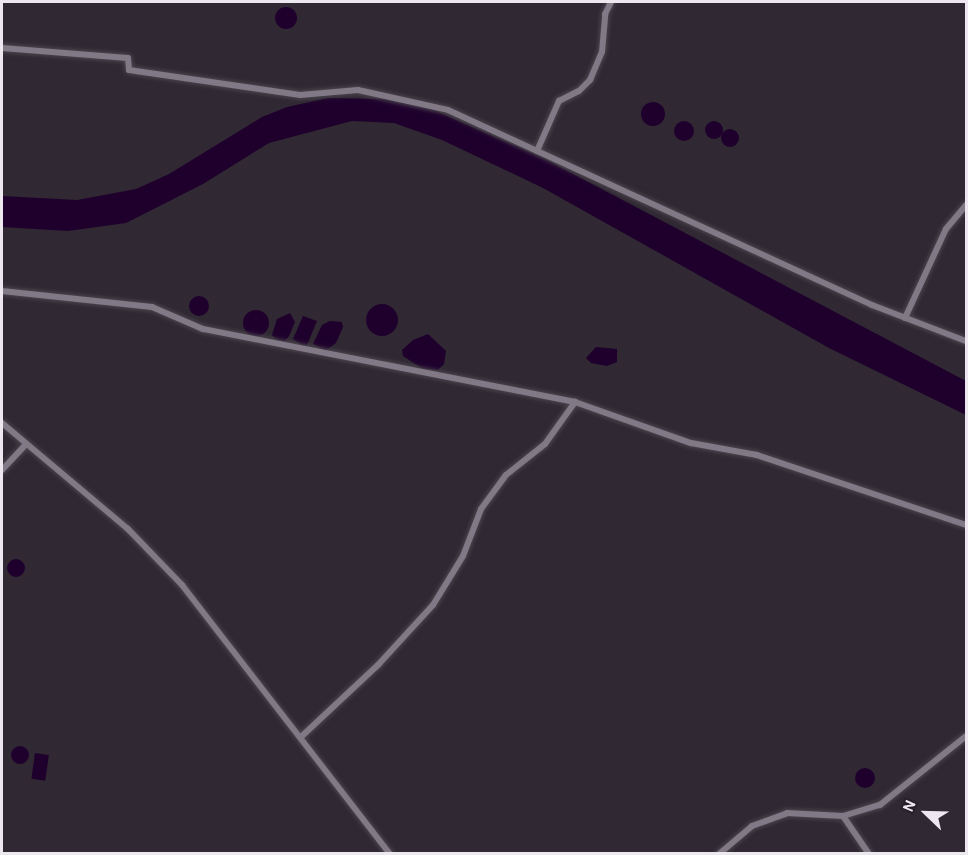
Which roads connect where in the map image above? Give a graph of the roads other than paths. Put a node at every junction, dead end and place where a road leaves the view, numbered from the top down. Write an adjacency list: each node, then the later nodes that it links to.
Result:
1 (611, 2): 3 (street)
2 (2, 48): 3 (street)
3 (537, 151): 6 (street)
4 (966, 205): 6 (street)
5 (2, 291): 8 (street)
6 (905, 318): 7 (street)
7 (966, 341)
8 (575, 402): 12 (street); 13 (street)
9 (2, 423): 10 (street)
10 (26, 444): 11 (street); 13 (street)
11 (2, 470)
12 (966, 525)
13 (302, 736): 16 (street)
14 (966, 736): 15 (street)
15 (843, 816): 17 (street); 18 (street)
16 (387, 852)
17 (719, 854)
18 (868, 854)

